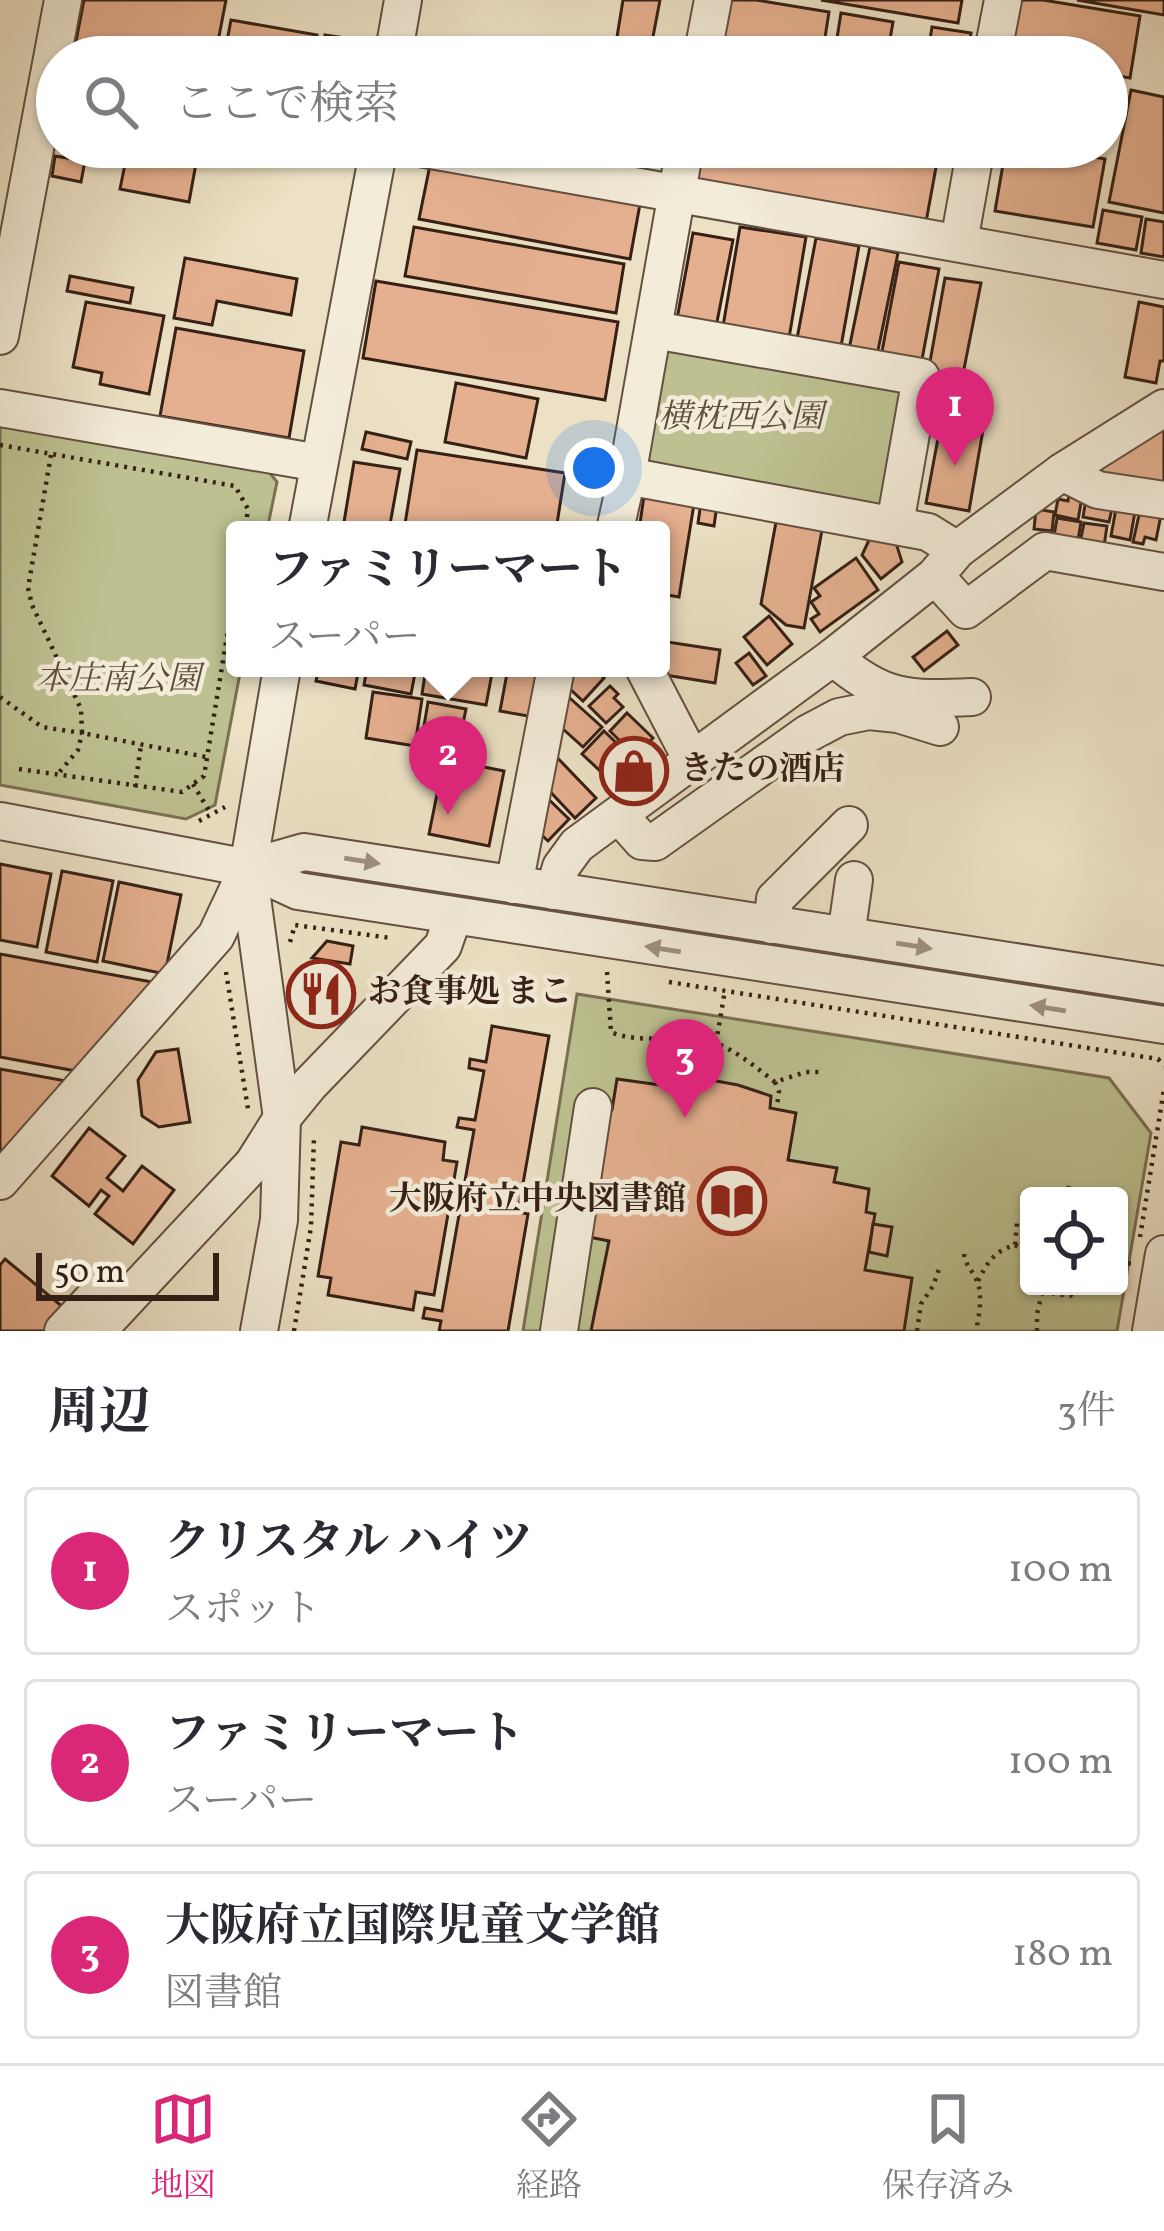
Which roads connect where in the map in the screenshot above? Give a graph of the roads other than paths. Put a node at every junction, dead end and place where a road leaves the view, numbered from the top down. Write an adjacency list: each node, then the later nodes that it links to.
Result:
1 (62, 0): 5 (street)
2 (403, 0): 6 (street)
3 (712, 0): 7 (street)
4 (1003, 0): 8 (street)
5 (55, 36)
6 (397, 36)
7 (706, 36)
8 (996, 36)
9 (36, 141): 18 (street)
10 (375, 168): 21 (street)
11 (534, 168): 14 (street)
12 (682, 168): 14 (street)
13 (972, 168): 15 (street)
14 (677, 193): 15 (street); 17 (street)
15 (959, 242): 16 (street)
16 (1164, 280)
17 (654, 330): 23 (street); 27 (street)
18 (0, 336)
19 (1164, 407): 22 (street)
20 (0, 408): 21 (street)
21 (319, 463): 25 (street)
22 (1062, 472): 24 (street); 28 (street)
23 (627, 476): 26 (street); 27 (street)
24 (1164, 500)
25 (309, 521)
26 (617, 521)
27 (895, 524): 28 (street)
28 (946, 563): 29 (street); 30 (street)
29 (1164, 572)
30 (833, 657): 34 (street); 36 (street)
31 (280, 677): 40 (street)
32 (554, 677): 42 (street)
33 (649, 677): 36 (street)
34 (972, 697)
35 (940, 727): 37 (street)
36 (693, 762): 37 (street)
37 (619, 815): 43 (street)
38 (0, 821): 40 (street)
39 (849, 825): 44 (street)
40 (248, 868): 42 (street, one-way to 42); 45 (street); 50 (street); 51 (street)
41 (854, 880): 46 (street)
42 (514, 885): 43 (street)
43 (554, 891): 44 (street)
44 (772, 925): 46 (street)
45 (448, 932): 48 (street, one-way to 45); 50 (street)
46 (846, 936): 47 (street, one-way to 47)
47 (1164, 985)
48 (1164, 1025)
49 (593, 1107): 58 (street)
50 (282, 1118): 54 (street); 55 (street); 56 (street)
51 (0, 1181)
52 (1146, 1253): 59 (street)
53 (548, 1266): 57 (street)
54 (63, 1331)
55 (97, 1331)
56 (259, 1331)
57 (537, 1331)
58 (559, 1331)
59 (1151, 1331)

